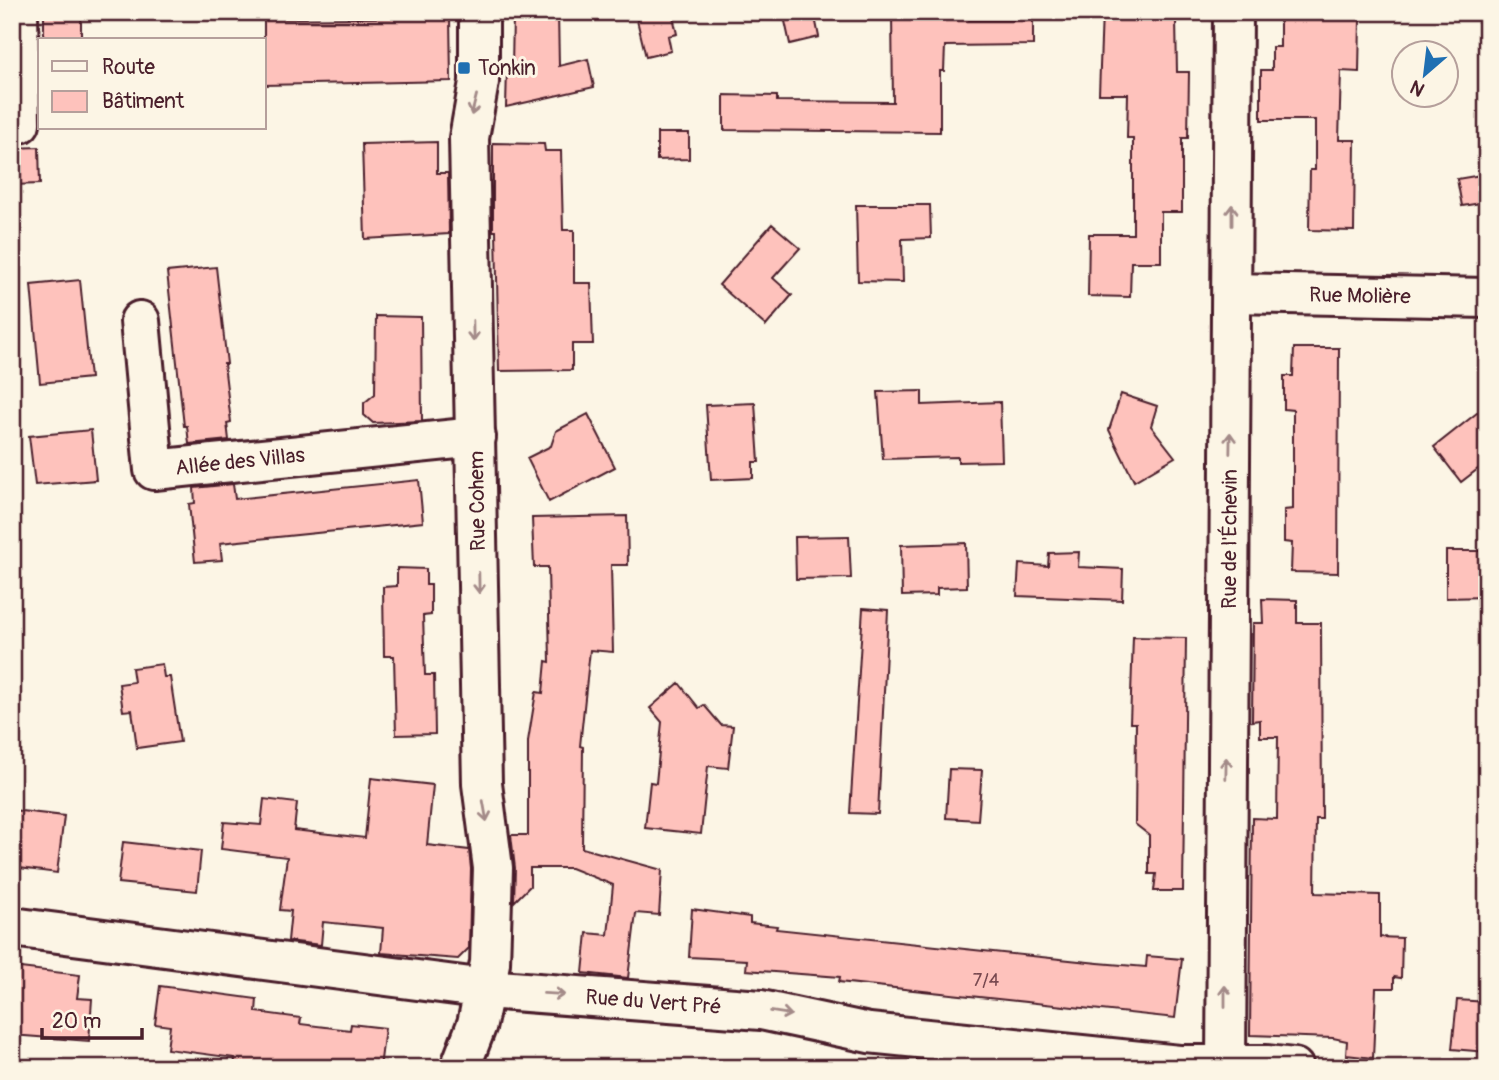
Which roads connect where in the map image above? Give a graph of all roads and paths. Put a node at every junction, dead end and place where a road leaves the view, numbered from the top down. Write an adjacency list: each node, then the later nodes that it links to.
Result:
1 (18, 12): 4 (street)
2 (479, 12): 8 (street, Rue Cohem, one-way to 8)
3 (1233, 12): 5 (street, Rue de l'Échevin, one-way to 3)
4 (12, 124)
5 (1232, 293): 6 (street, Rue Molière); 11 (street, Rue de l'Échevin, one-way to 5)
6 (1487, 298)
7 (140, 320): 8 (street, Allée des Villas)
8 (476, 437): 10 (street, Rue Cohem, one-way to 10)
9 (12, 927): 10 (street, Rue du Vert Pré)
10 (486, 989): 11 (street, Rue du Vert Pré, one-way to 11); 12 (street, Rue Cohem)
11 (1214, 1066): 13 (street, Rue du Vert Pré)
12 (460, 1068)
13 (1294, 1068)

